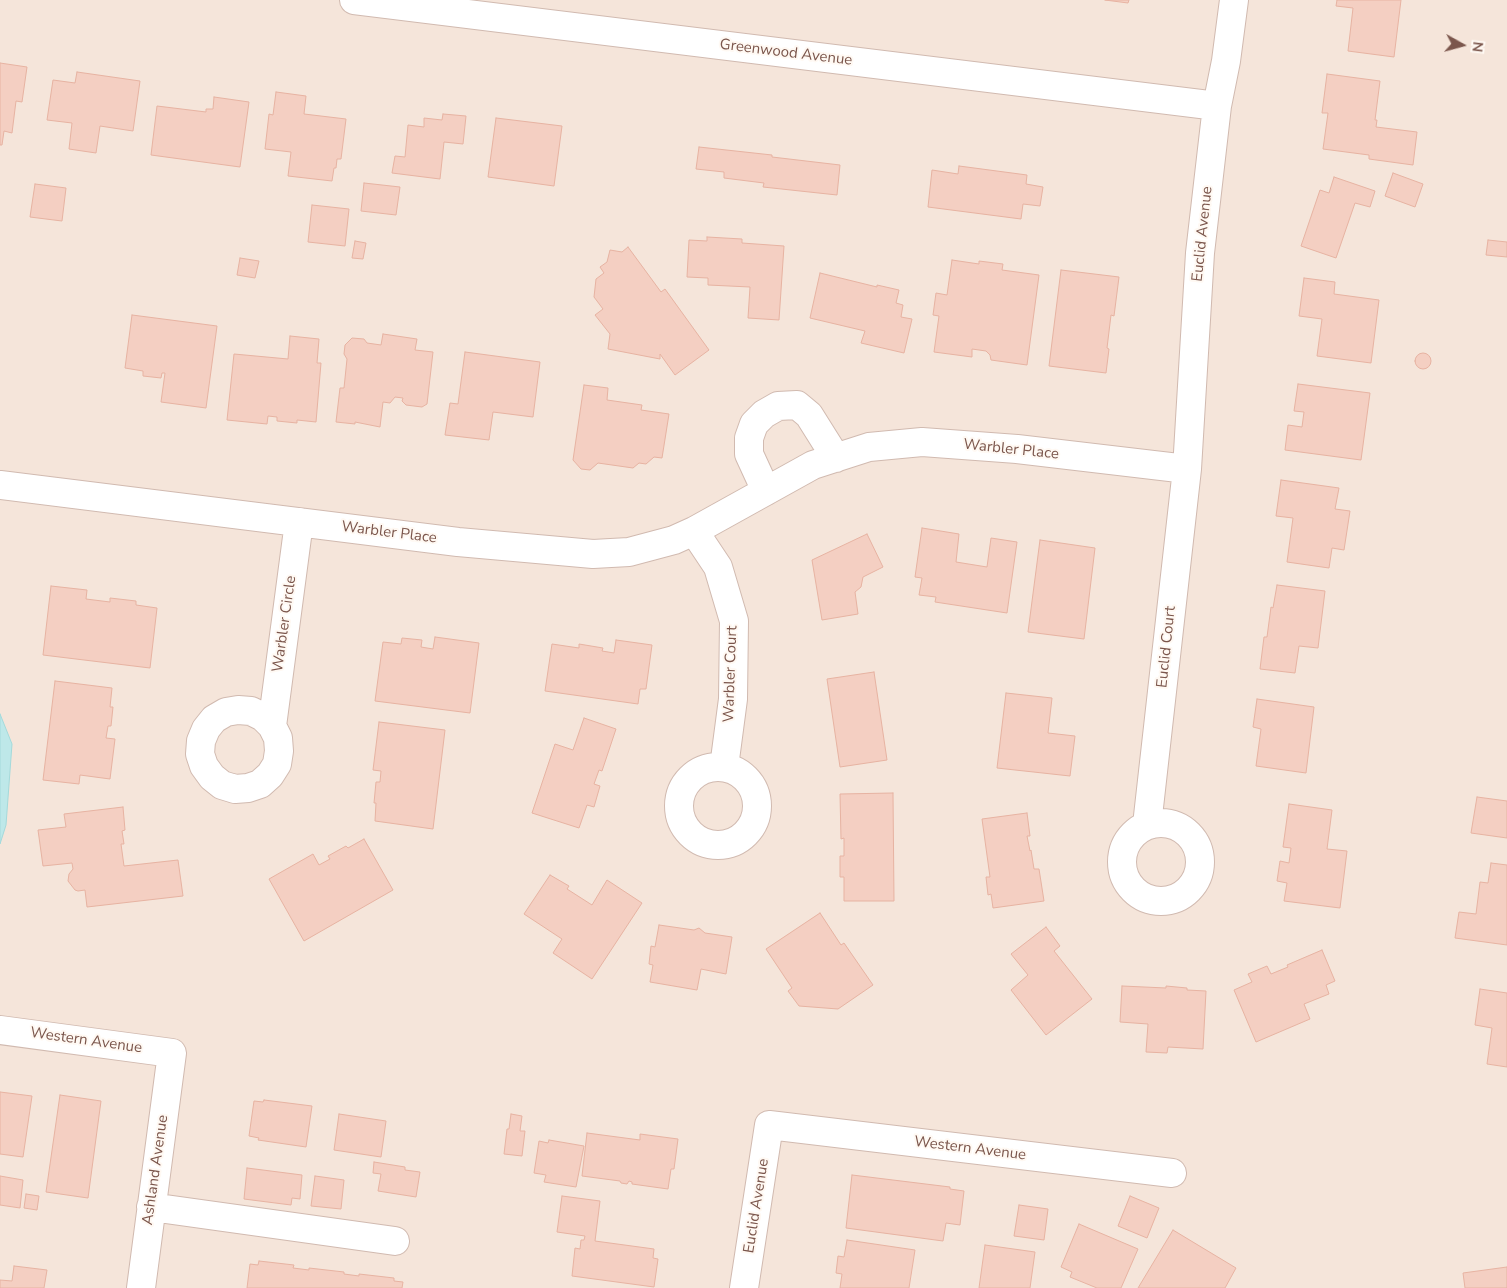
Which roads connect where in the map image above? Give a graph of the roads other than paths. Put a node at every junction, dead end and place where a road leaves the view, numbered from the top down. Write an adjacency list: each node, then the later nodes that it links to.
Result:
1 (354, 0): 3 (street, Greenwood Avenue)
2 (1234, 0): 3 (street, Euclid Avenue)
3 (1217, 106): 5 (street, Euclid Avenue)
4 (836, 458): 5 (street, Warbler Place); 7 (street, Warbler Place); 7 (street)
5 (1187, 469): 12 (street, Euclid Court)
6 (0, 485): 8 (street, Warbler Place)
7 (766, 491): 9 (street, Warbler Place)
8 (299, 522): 9 (street, Warbler Place); 10 (street, Warbler Circle)
9 (694, 530): 11 (street, Warbler Court)
10 (272, 726)
11 (724, 767)
12 (1147, 825)
13 (0, 1030): 14 (street, Western Avenue)
14 (172, 1053): 17 (street, Ashland Avenue)
15 (769, 1125): 16 (street, Western Avenue); 20 (street, Euclid Avenue)
16 (1172, 1173)
17 (151, 1207): 18 (street); 19 (street, Ashland Avenue)
18 (394, 1242)
19 (141, 1288)
20 (744, 1288)

